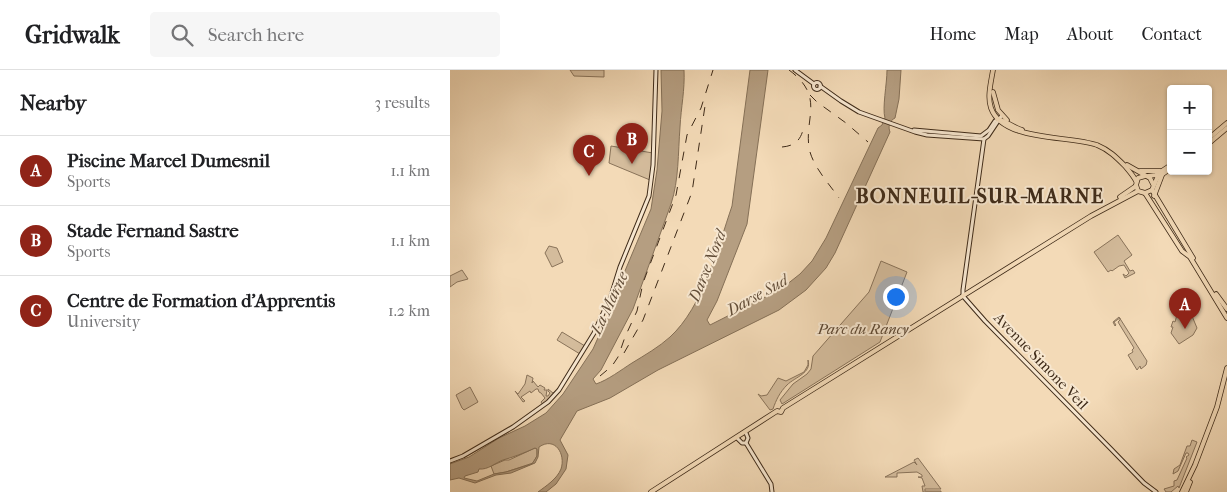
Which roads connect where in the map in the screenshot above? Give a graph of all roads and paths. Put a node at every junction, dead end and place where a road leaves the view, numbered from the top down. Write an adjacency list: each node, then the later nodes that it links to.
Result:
1 (656, 70): 32 (street)
2 (795, 70): 9 (street)
3 (994, 70): 4 (main road)
4 (998, 118): 6 (main road); 7 (street); 9 (street); 13 (main road)
5 (1227, 123): 10 (main road)
6 (1004, 124): 7 (street); 17 (main road)
7 (995, 127): 9 (street)
8 (1227, 128): 11 (main road)
9 (984, 137): 21 (street)
10 (1212, 138)
11 (1212, 139)
12 (1167, 169): 14 (main road)
13 (1138, 172): 14 (main road); 15 (main road)
14 (1162, 172): 15 (main road); 16 (main road); 20 (main road)
15 (1149, 176): 16 (main road); 17 (main road)
16 (1153, 184): 18 (main road)
17 (1137, 186): 19 (main road); 21 (main road)
18 (1152, 190): 19 (main road); 20 (main road)
19 (1145, 193): 22 (main road)
20 (1154, 196): 23 (main road)
21 (963, 296): 29 (main road); 35 (street, Avenue Simone Veil)
22 (1219, 303): 24 (main road); 25 (main road)
23 (1227, 308)
24 (1227, 313)
25 (1227, 318)
26 (1227, 368): 28 (main road)
27 (1227, 379): 28 (main road)
28 (1214, 419): 36 (main road); 37 (main road)
29 (746, 432): 30 (main road); 31 (street)
30 (737, 438): 31 (street); 33 (main road)
31 (746, 444): 34 (street)
32 (450, 461)
33 (651, 492)
34 (772, 492)
35 (1154, 492)
36 (1182, 492)
37 (1186, 492)

